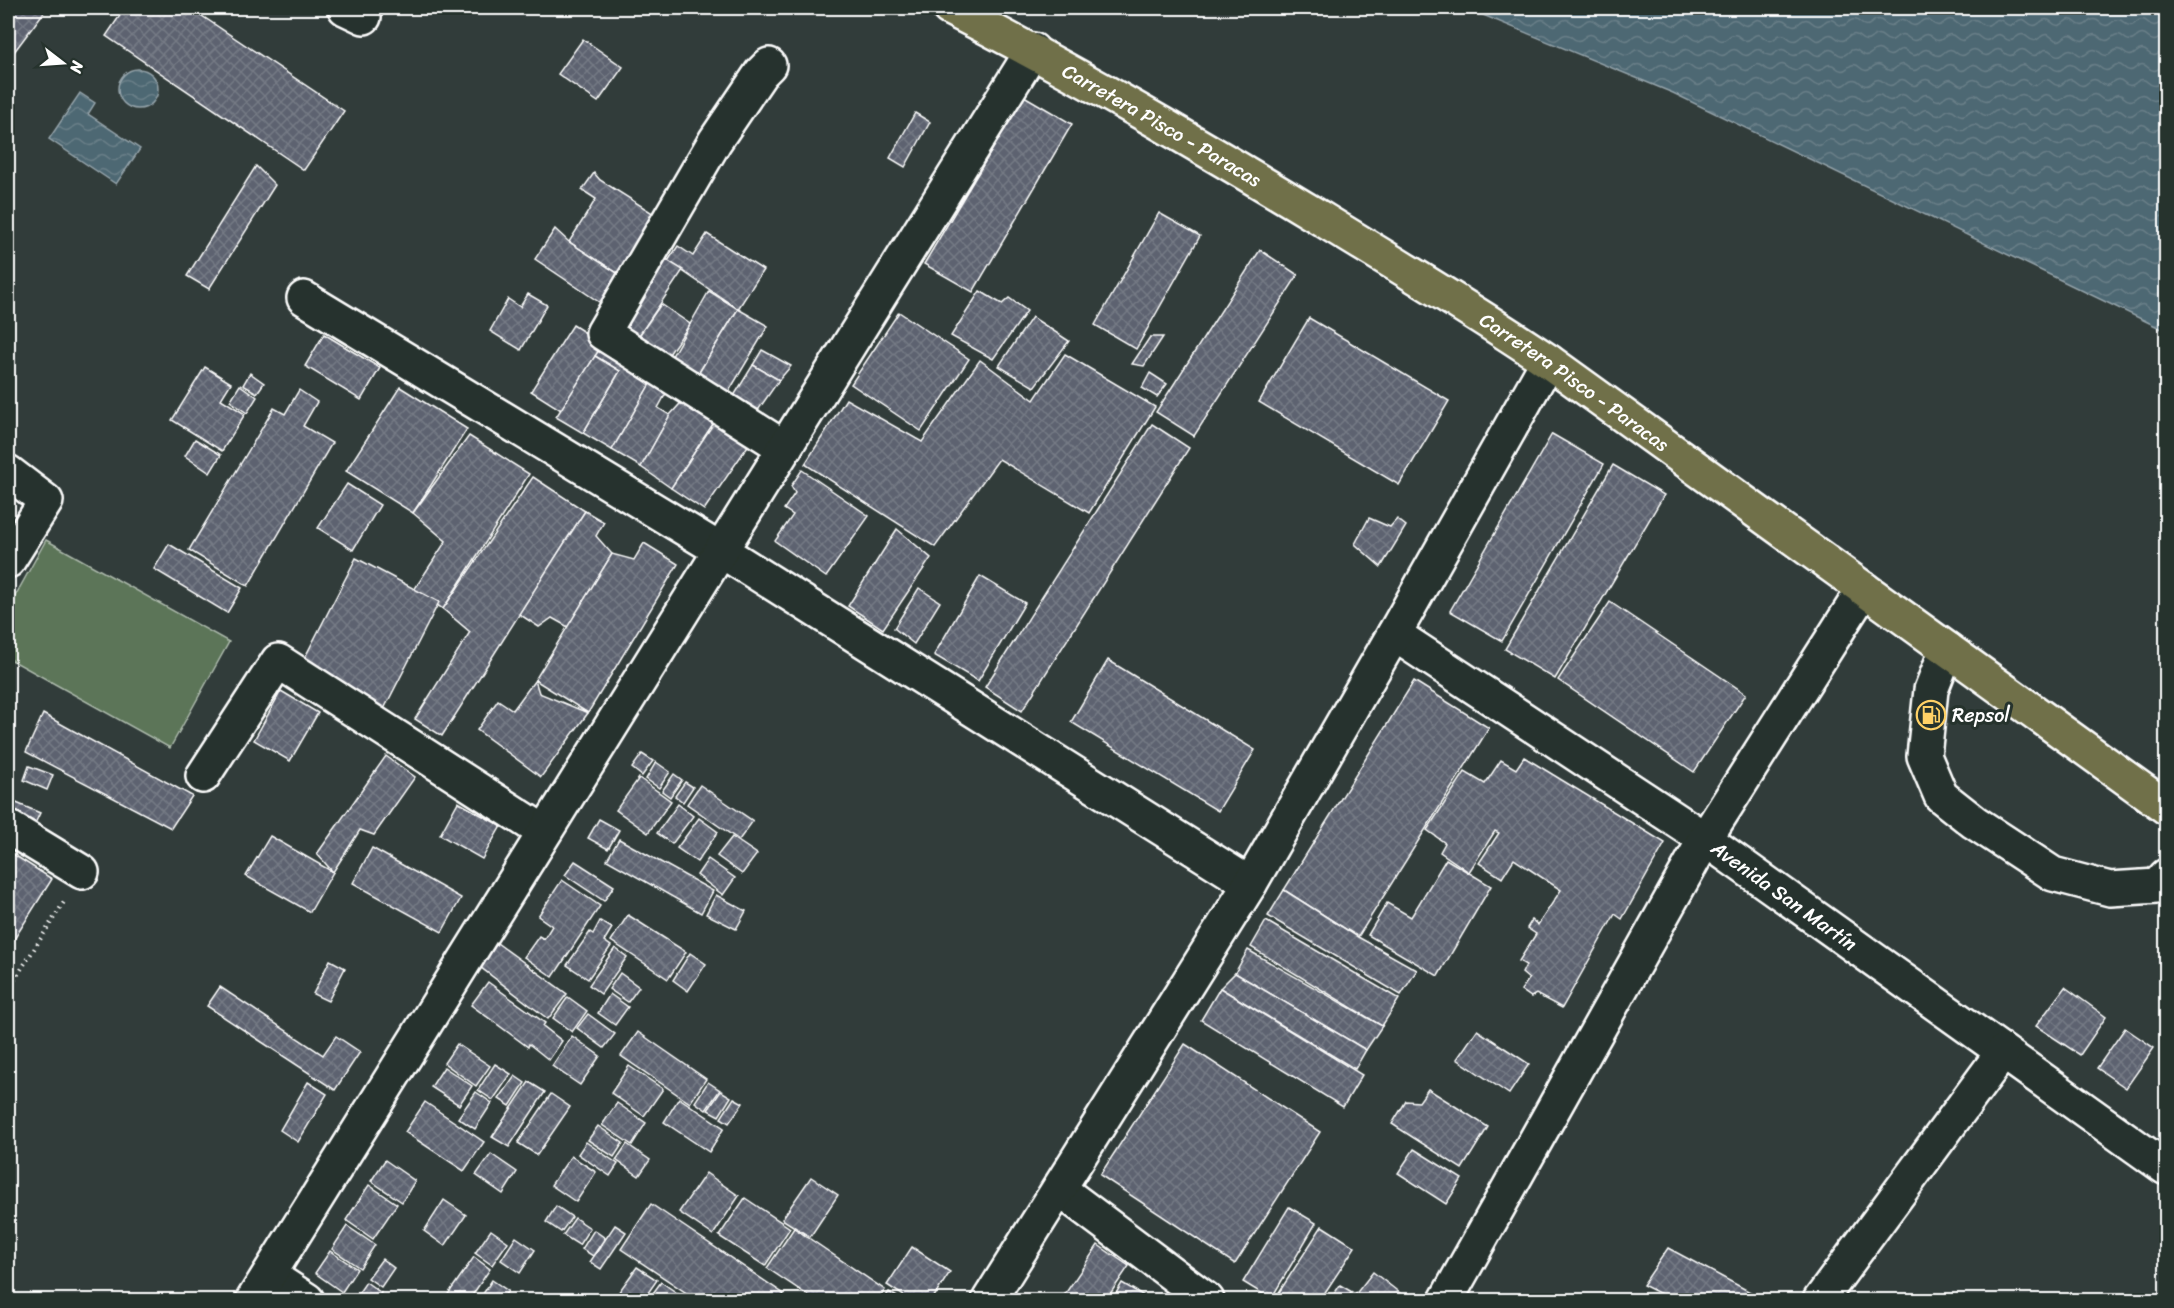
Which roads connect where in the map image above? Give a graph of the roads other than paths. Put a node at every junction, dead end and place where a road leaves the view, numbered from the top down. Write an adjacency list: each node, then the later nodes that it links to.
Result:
1 (949, 8): 2 (main road, Carretera Pisco - Paracas)
2 (1033, 50): 5 (main road, Carretera Pisco - Paracas); 6 (street)
3 (769, 65): 6 (street)
4 (304, 298): 8 (street)
5 (1548, 361): 10 (main road, Carretera Pisco - Paracas); 11 (street)
6 (785, 448): 8 (street)
7 (8, 472): 9 (street)
8 (720, 550): 16 (street); 20 (street)
9 (8, 561)
10 (1864, 589): 12 (main road, Carretera Pisco - Paracas); 17 (street)
11 (1394, 634): 17 (street, Avenida San Martín); 20 (street)
12 (1947, 649): 14 (main road, Carretera Pisco - Paracas); 19 (street)
13 (203, 776): 16 (street)
14 (2166, 807)
15 (8, 827): 18 (street)
16 (544, 832): 24 (street)
17 (1705, 839): 21 (street, Avenida San Martín); 28 (street)
18 (82, 872)
19 (2166, 876)
20 (1250, 884): 23 (street)
21 (2003, 1052): 22 (street, Avenida San Martín); 29 (street)
22 (2166, 1168)
23 (1059, 1189): 26 (street); 27 (street)
24 (261, 1288): 25 (street)
25 (307, 1300)
26 (989, 1300)
27 (1208, 1300)
28 (1446, 1300)
29 (1820, 1300)

